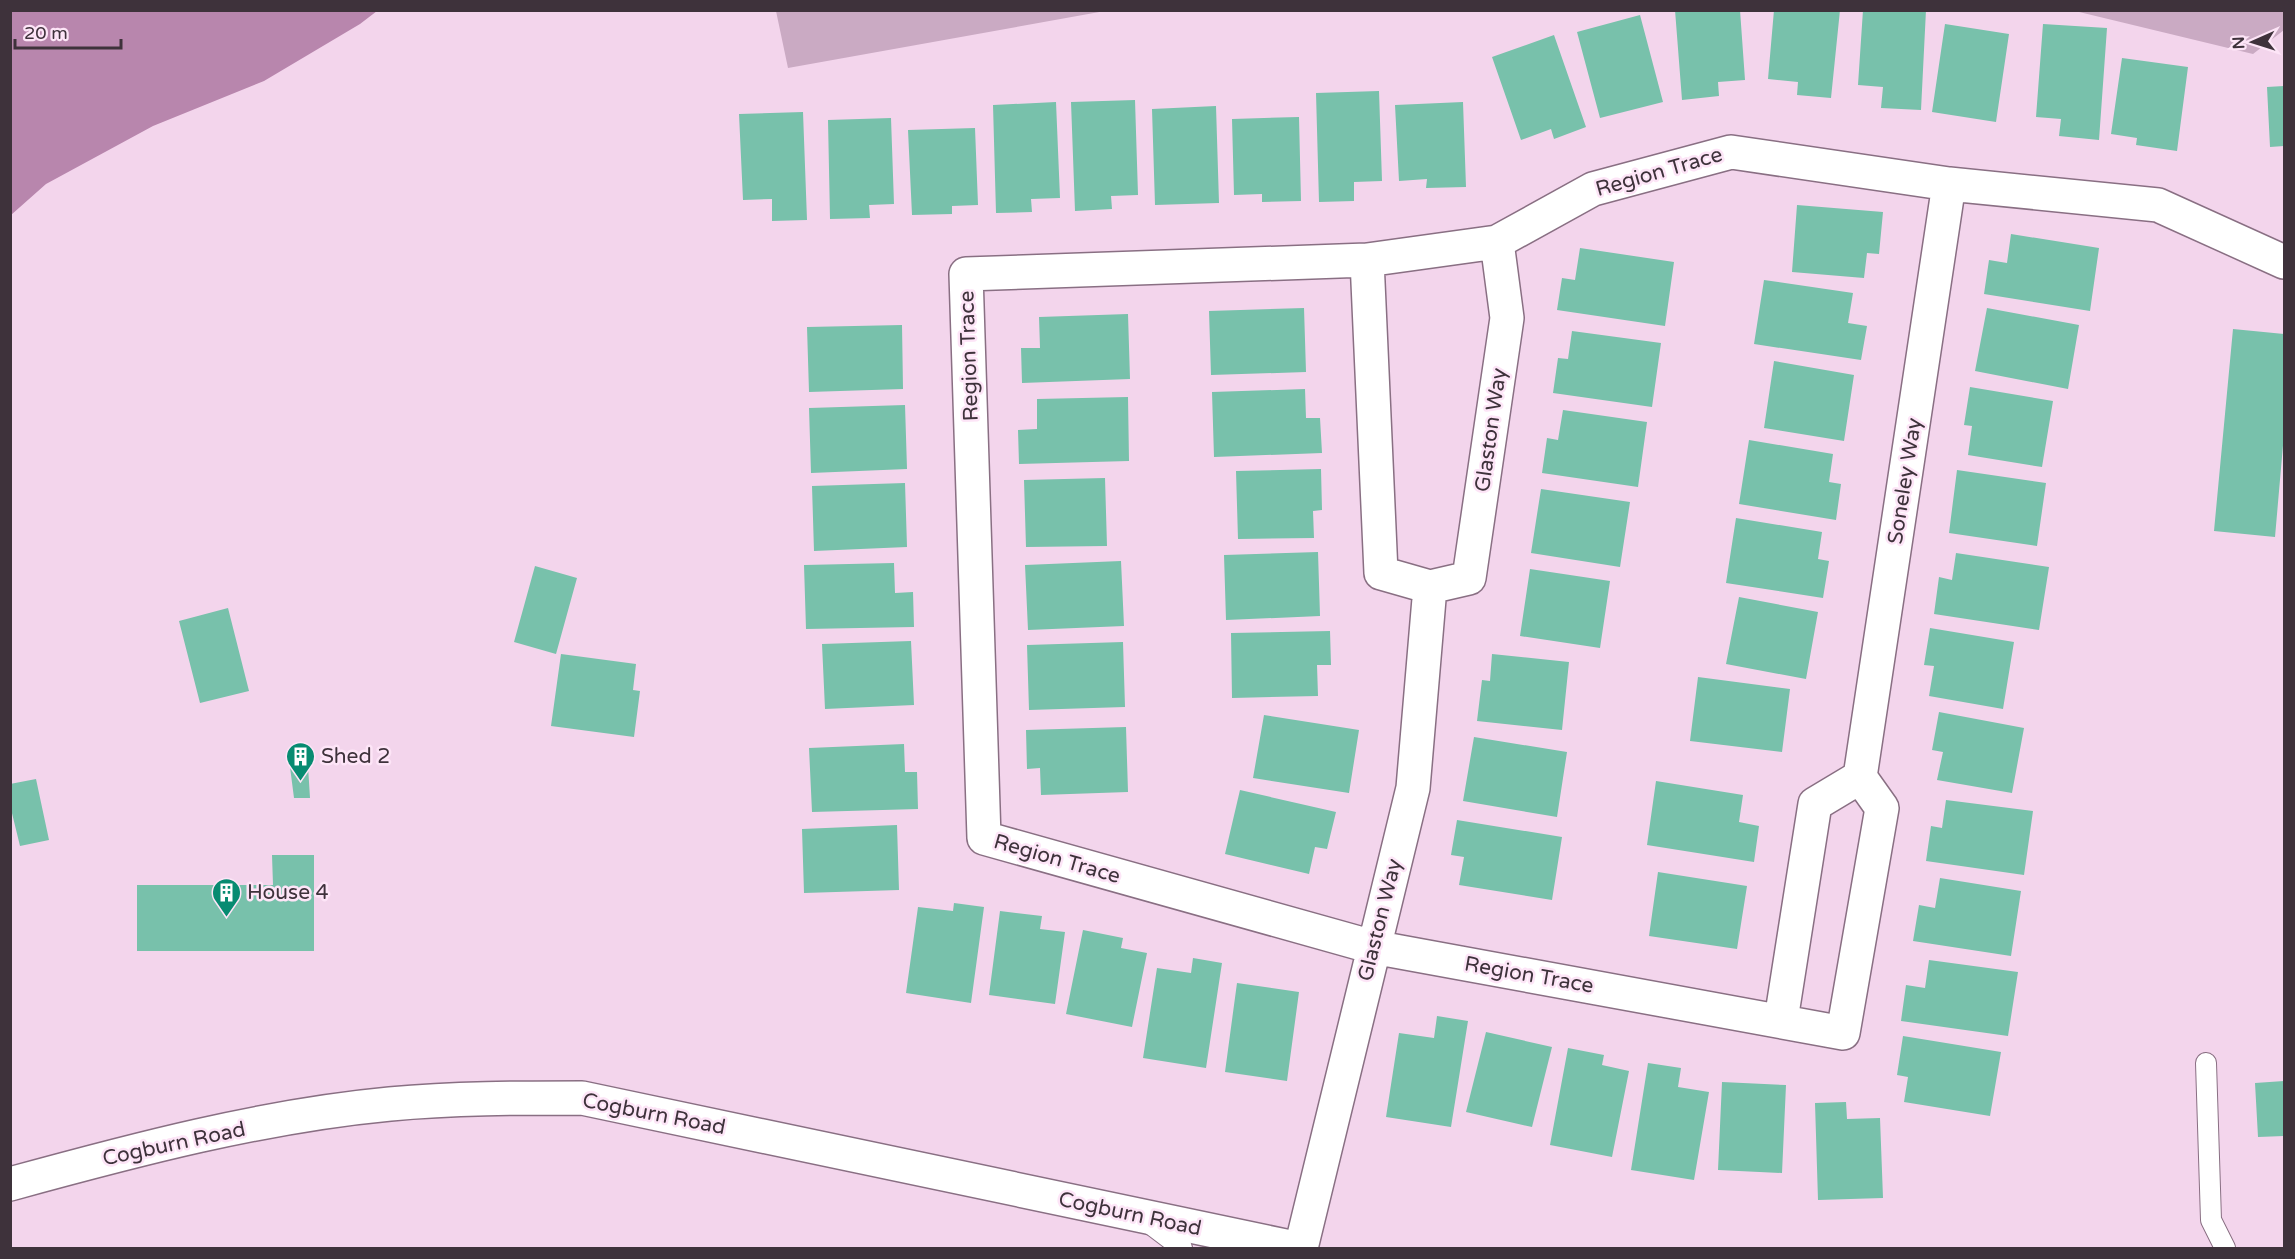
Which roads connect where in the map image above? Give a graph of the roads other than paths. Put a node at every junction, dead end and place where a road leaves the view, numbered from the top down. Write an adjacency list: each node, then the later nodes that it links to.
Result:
1 (1949, 184): 2 (street, Region Trace); 4 (street, Region Trace); 6 (street, Soneley Way)
2 (1497, 242): 3 (street, Region Trace); 5 (street, Glaston Way)
3 (1367, 260): 5 (street, Glaston Way); 7 (street, Region Trace)
4 (2284, 262)
5 (1430, 587): 7 (street, Glaston Way)
6 (1860, 777): 8 (street); 8 (street, Region Trace)
7 (1373, 947): 8 (street, Region Trace); 14 (street, Glaston Way)
8 (1781, 1020)
9 (2206, 1062): 15 (lane)
10 (10, 1184): 11 (street, Cogburn Road)
11 (1140, 1216): 12 (lane); 13 (street, Cogburn Road)
12 (1182, 1248)
13 (1295, 1248)
14 (1301, 1248)
15 (2225, 1248)

